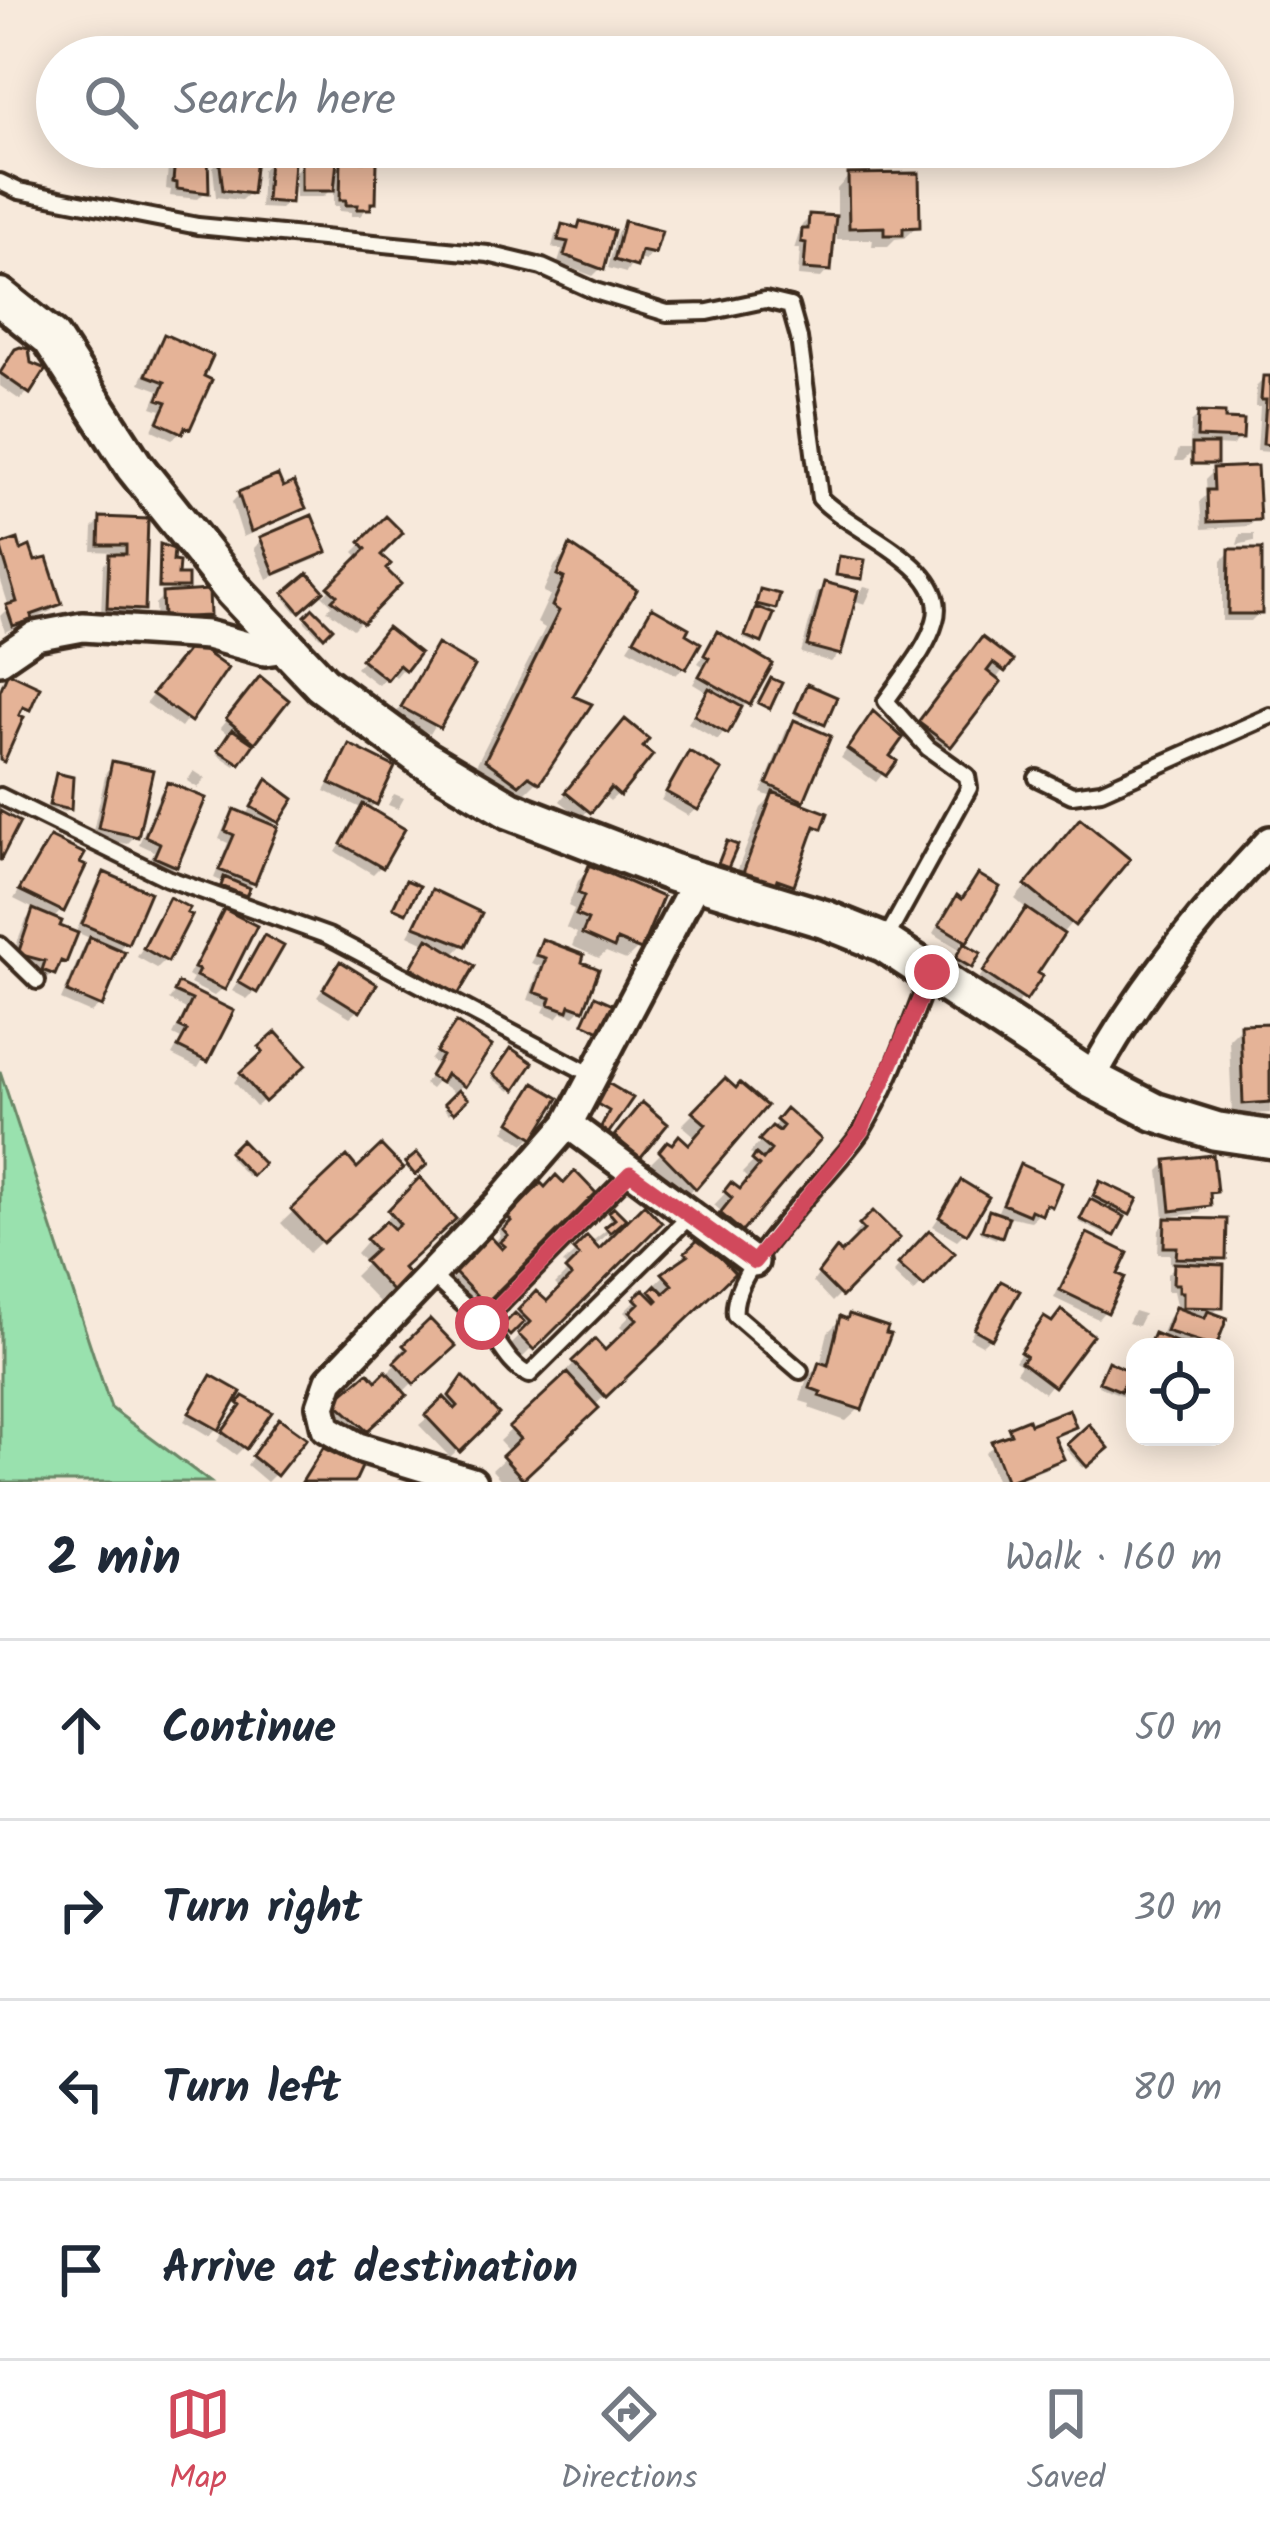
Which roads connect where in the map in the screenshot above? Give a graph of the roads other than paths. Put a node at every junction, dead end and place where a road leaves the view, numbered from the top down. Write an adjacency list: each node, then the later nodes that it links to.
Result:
1 (0, 182): 10 (lane)
2 (0, 297): 3 (street)
3 (286, 647): 4 (street); 9 (street)
4 (0, 660)
5 (1270, 716): 6 (lane)
6 (1037, 778)
7 (0, 796): 14 (lane)
8 (1270, 841): 15 (street)
9 (697, 880): 10 (street); 14 (street)
10 (884, 943): 12 (street)
11 (0, 945): 13 (lane)
12 (932, 972): 15 (street); 20 (lane)
13 (38, 981)
14 (594, 1076): 16 (street)
15 (1091, 1079): 17 (street)
16 (568, 1124): 18 (street); 21 (street)
17 (1270, 1139)
18 (630, 1173): 19 (street); 22 (lane)
19 (689, 1217): 20 (street); 22 (lane)
20 (754, 1262): 23 (lane)
21 (430, 1273): 22 (lane); 24 (street)
22 (482, 1323)
23 (800, 1371)
24 (472, 1482)

